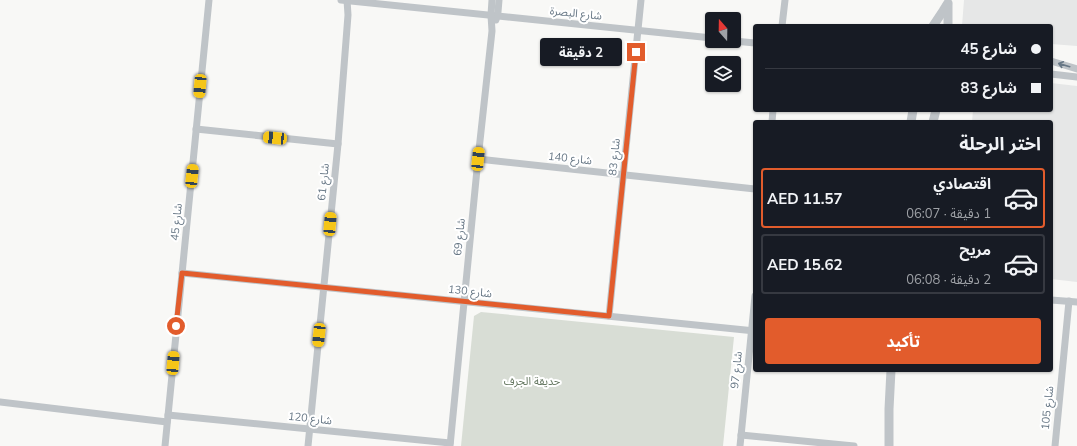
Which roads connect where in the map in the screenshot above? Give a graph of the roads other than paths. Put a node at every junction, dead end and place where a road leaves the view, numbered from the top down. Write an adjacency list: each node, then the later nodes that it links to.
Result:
1 (209, 0): 20 (street, شارع 45)
2 (348, 0): 8 (street, شارع البصرة); 21 (street, شارع 61)
3 (492, 0): 8 (street, شارع 69)
4 (499, 0): 8 (street, شارع 69)
5 (641, 0): 12 (street, شارع 83)
6 (784, 0): 9 (street)
7 (948, 1): 10 (street); 11 (street)
8 (494, 16): 12 (street, شارع البصرة); 22 (street, شارع 69)
9 (782, 24)
10 (934, 24)
11 (948, 24)
12 (638, 31): 13 (street, شارع البصرة); 23 (street, شارع 83)
13 (705, 37)
14 (741, 42): 15 (street)
15 (753, 43)
16 (1053, 62): 17 (street, one-way to 16)
17 (1077, 69)
18 (1053, 74): 19 (street)
19 (1077, 77)
20 (196, 129): 21 (street); 25 (street, شارع 45)
21 (338, 144): 26 (street, شارع 61)
22 (478, 159): 23 (street, شارع 140); 28 (street, شارع 69)
23 (624, 175): 24 (street, شارع 140); 31 (street, شارع 83)
24 (753, 189)
25 (182, 273): 26 (street, شارع 130); 35 (street, شارع 45)
26 (324, 287): 28 (street, شارع 130); 36 (street, شارع 61)
27 (1053, 300): 29 (street)
28 (464, 302): 31 (street, شارع 130); 38 (street, شارع 69)
29 (1069, 302): 30 (street); 44 (street, شارع 105)
30 (1077, 302)
31 (609, 316): 32 (street, شارع 130)
32 (753, 331): 37 (street, شارع 97)
33 (891, 372): 43 (street)
34 (0, 402): 35 (street, شارع 120)
35 (167, 419): 36 (street, شارع 120); 39 (street, شارع 45)
36 (310, 429): 38 (street, شارع 120); 40 (street, شارع 61)
37 (741, 436): 41 (street, شارع 97); 42 (street)
38 (450, 445)
39 (165, 446)
40 (308, 446)
41 (740, 446)
42 (854, 446)
43 (889, 446)
44 (1055, 446)

